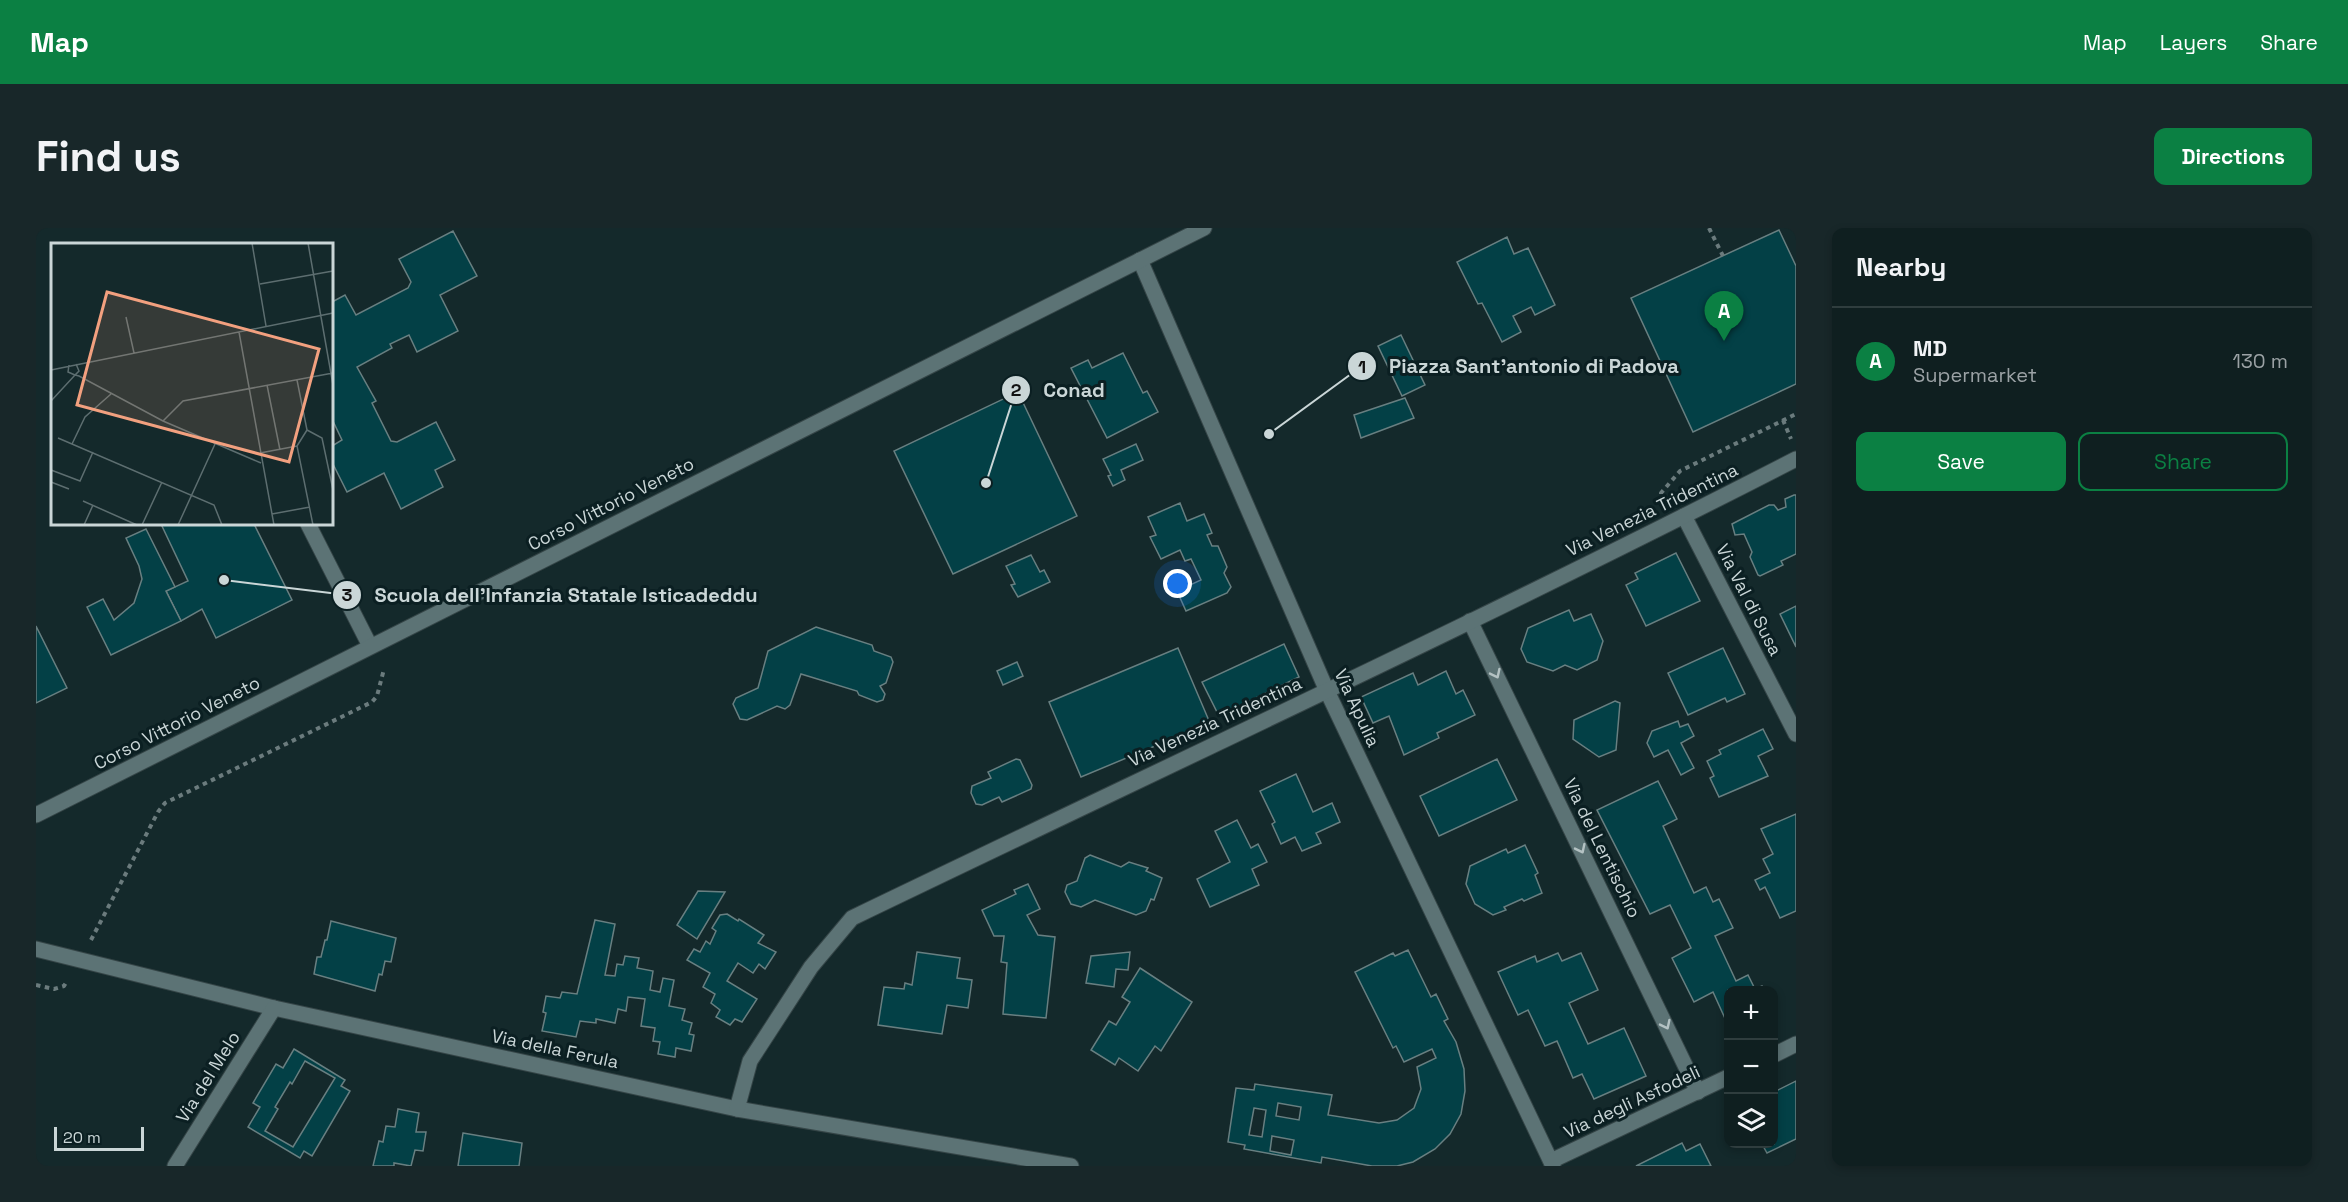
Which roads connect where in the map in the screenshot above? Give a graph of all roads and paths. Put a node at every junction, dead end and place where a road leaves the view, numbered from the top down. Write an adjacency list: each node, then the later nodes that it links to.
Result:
1 (1204, 228): 4 (street, Corso Vittorio Veneto)
2 (1709, 228): 3 (path)
3 (1723, 256)
4 (1140, 260): 11 (street, Corso Vittorio Veneto); 13 (street, Via Apulia)
5 (1796, 414): 9 (path)
6 (1796, 459): 7 (street, Via Venezia Tridentina)
7 (1684, 516): 9 (street, Via Venezia Tridentina); 14 (street, Via Val di Susa)
8 (309, 525): 11 (street)
9 (1661, 528): 10 (street, Via Venezia Tridentina)
10 (1470, 621): 13 (street, Via Venezia Tridentina); 24 (street, Via del Lentischio, one-way to 24)
11 (370, 646): 15 (street, Corso Vittorio Veneto)
12 (384, 669): 16 (path)
13 (1327, 691): 25 (street, Via Venezia Tridentina); 26 (street, Via Apulia)
14 (1796, 734)
15 (36, 815)
16 (90, 942)
17 (36, 949): 20 (street, Via della Ferula)
18 (69, 978): 19 (path)
19 (36, 985)
20 (274, 1008): 25 (street, Via della Ferula); 27 (street, Via del Melo)
21 (1796, 1044): 22 (street)
22 (1778, 1053)
23 (1724, 1079): 24 (street, Via degli Asfodeli)
24 (1698, 1092): 26 (street, Via degli Asfodeli)
25 (737, 1109): 28 (street, Via della Ferula)
26 (1552, 1163)
27 (175, 1166)
28 (1071, 1166)

